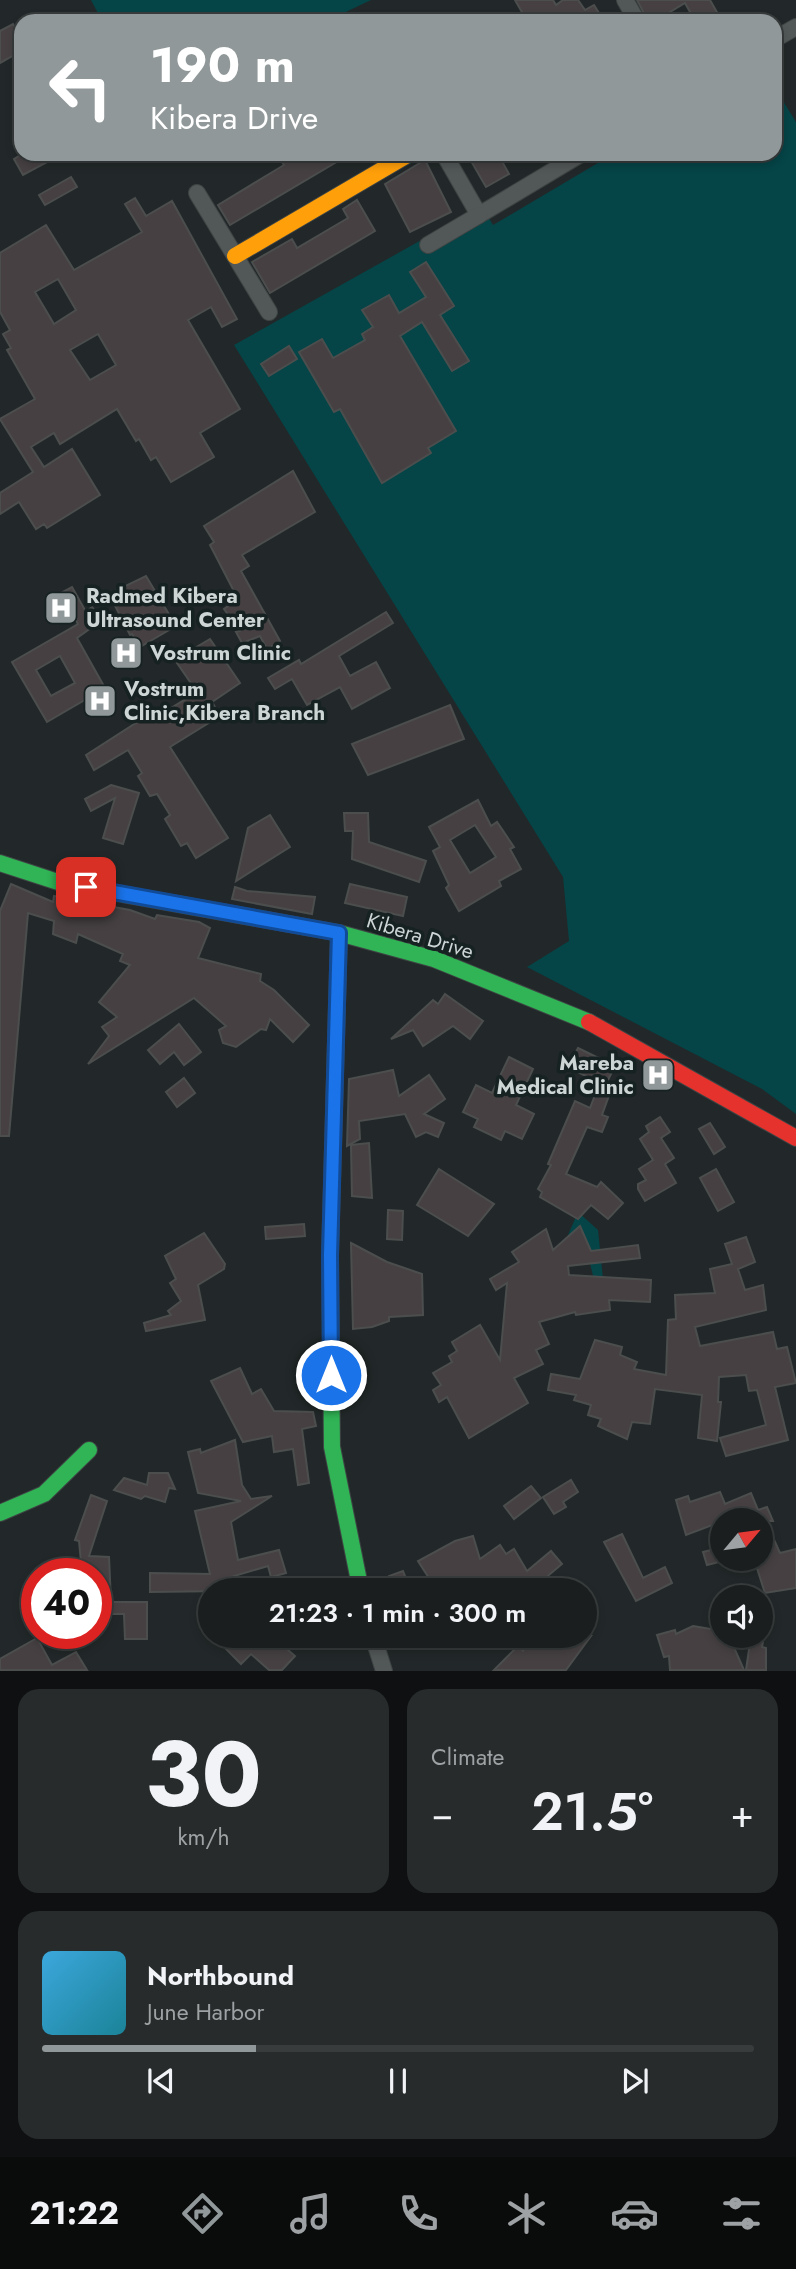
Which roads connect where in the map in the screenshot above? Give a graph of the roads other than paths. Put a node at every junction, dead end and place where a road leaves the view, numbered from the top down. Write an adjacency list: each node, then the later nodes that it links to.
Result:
1 (397, 161): 7 (street)
2 (448, 161): 5 (street)
3 (569, 161): 5 (street)
4 (197, 193): 7 (street)
5 (479, 215): 6 (street)
6 (428, 245)
7 (235, 256): 8 (street)
8 (269, 312)
9 (0, 863): 10 (street, Kibera Drive)
10 (339, 933): 11 (street, Kibera Drive); 14 (street)
11 (796, 1138)
12 (89, 1450): 13 (street)
13 (0, 1513)
14 (358, 1578)
15 (377, 1648): 16 (street)
16 (384, 1671)

